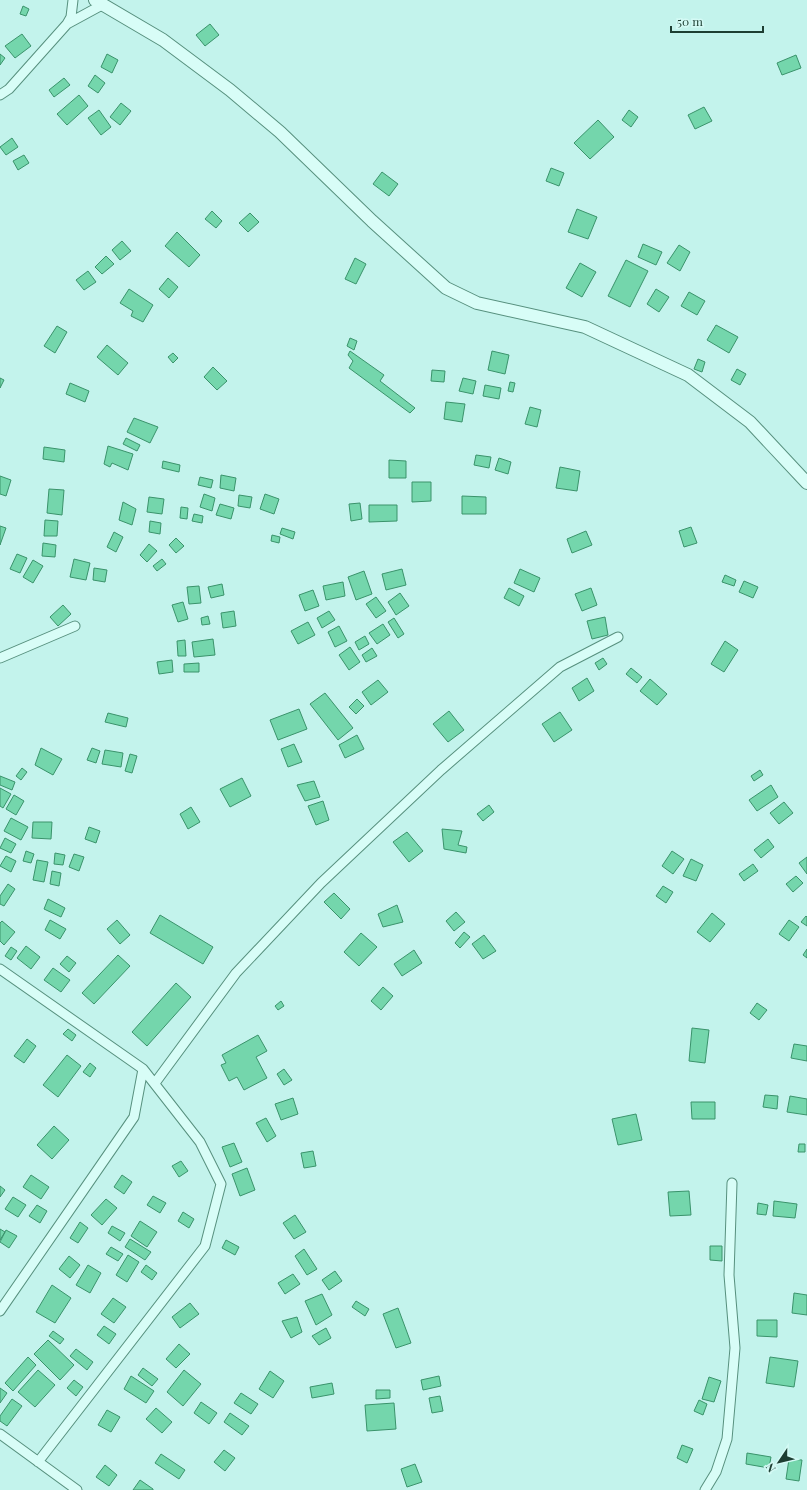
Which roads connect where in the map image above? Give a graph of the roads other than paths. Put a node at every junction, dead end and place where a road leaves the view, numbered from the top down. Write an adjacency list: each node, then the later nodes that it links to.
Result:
1 (73, 0): 3 (street)
2 (98, 2): 3 (street); 5 (street)
3 (67, 24): 4 (street)
4 (0, 95)
5 (807, 483)
6 (75, 626): 8 (street)
7 (618, 637): 11 (street)
8 (0, 658)
9 (0, 969): 10 (street)
10 (143, 1069): 11 (street); 13 (street)
11 (155, 1083): 15 (street)
12 (732, 1183): 17 (street)
13 (0, 1311)
14 (0, 1434): 15 (street)
15 (38, 1462): 16 (street)
16 (77, 1490)
17 (705, 1490)

